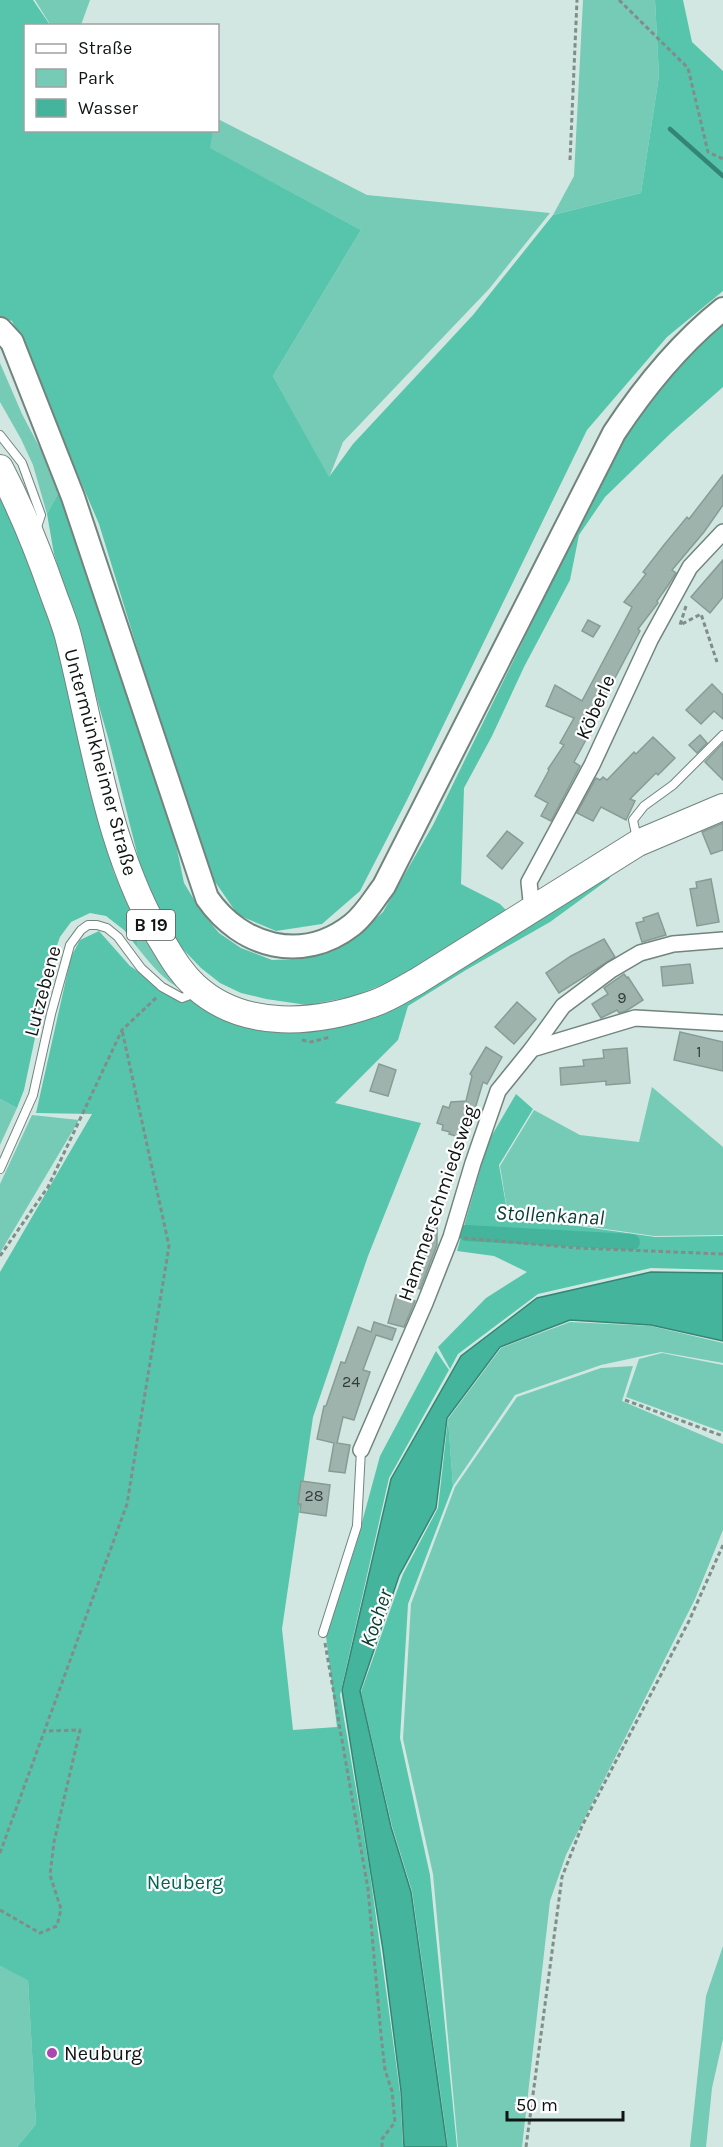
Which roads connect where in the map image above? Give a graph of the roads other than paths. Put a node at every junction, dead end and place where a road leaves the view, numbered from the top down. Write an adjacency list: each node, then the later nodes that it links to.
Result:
1 (723, 309): 2 (main road)
2 (0, 329)
3 (0, 435): 6 (lane)
4 (0, 468): 6 (main road, Untermünkheimer Straße / B 19)
5 (723, 532): 10 (street, Köberle)
6 (33, 540): 12 (main road, Untermünkheimer Straße / B 19)
7 (723, 735): 9 (lane)
8 (723, 807): 9 (main road, Untermünkheimer Straße / B 19)
9 (638, 843): 10 (main road, Untermünkheimer Straße / B 19)
10 (532, 910): 12 (main road, Untermünkheimer Straße / B 19)
11 (723, 940): 14 (street, Hammerschmiedsweg)
12 (196, 987): 15 (lane, Lutzebene)
13 (723, 1023): 14 (street)
14 (532, 1049): 16 (street, Hammerschmiedsweg)
15 (0, 1169)
16 (361, 1450): 17 (lane, Hammerschmiedsweg)
17 (323, 1633)

